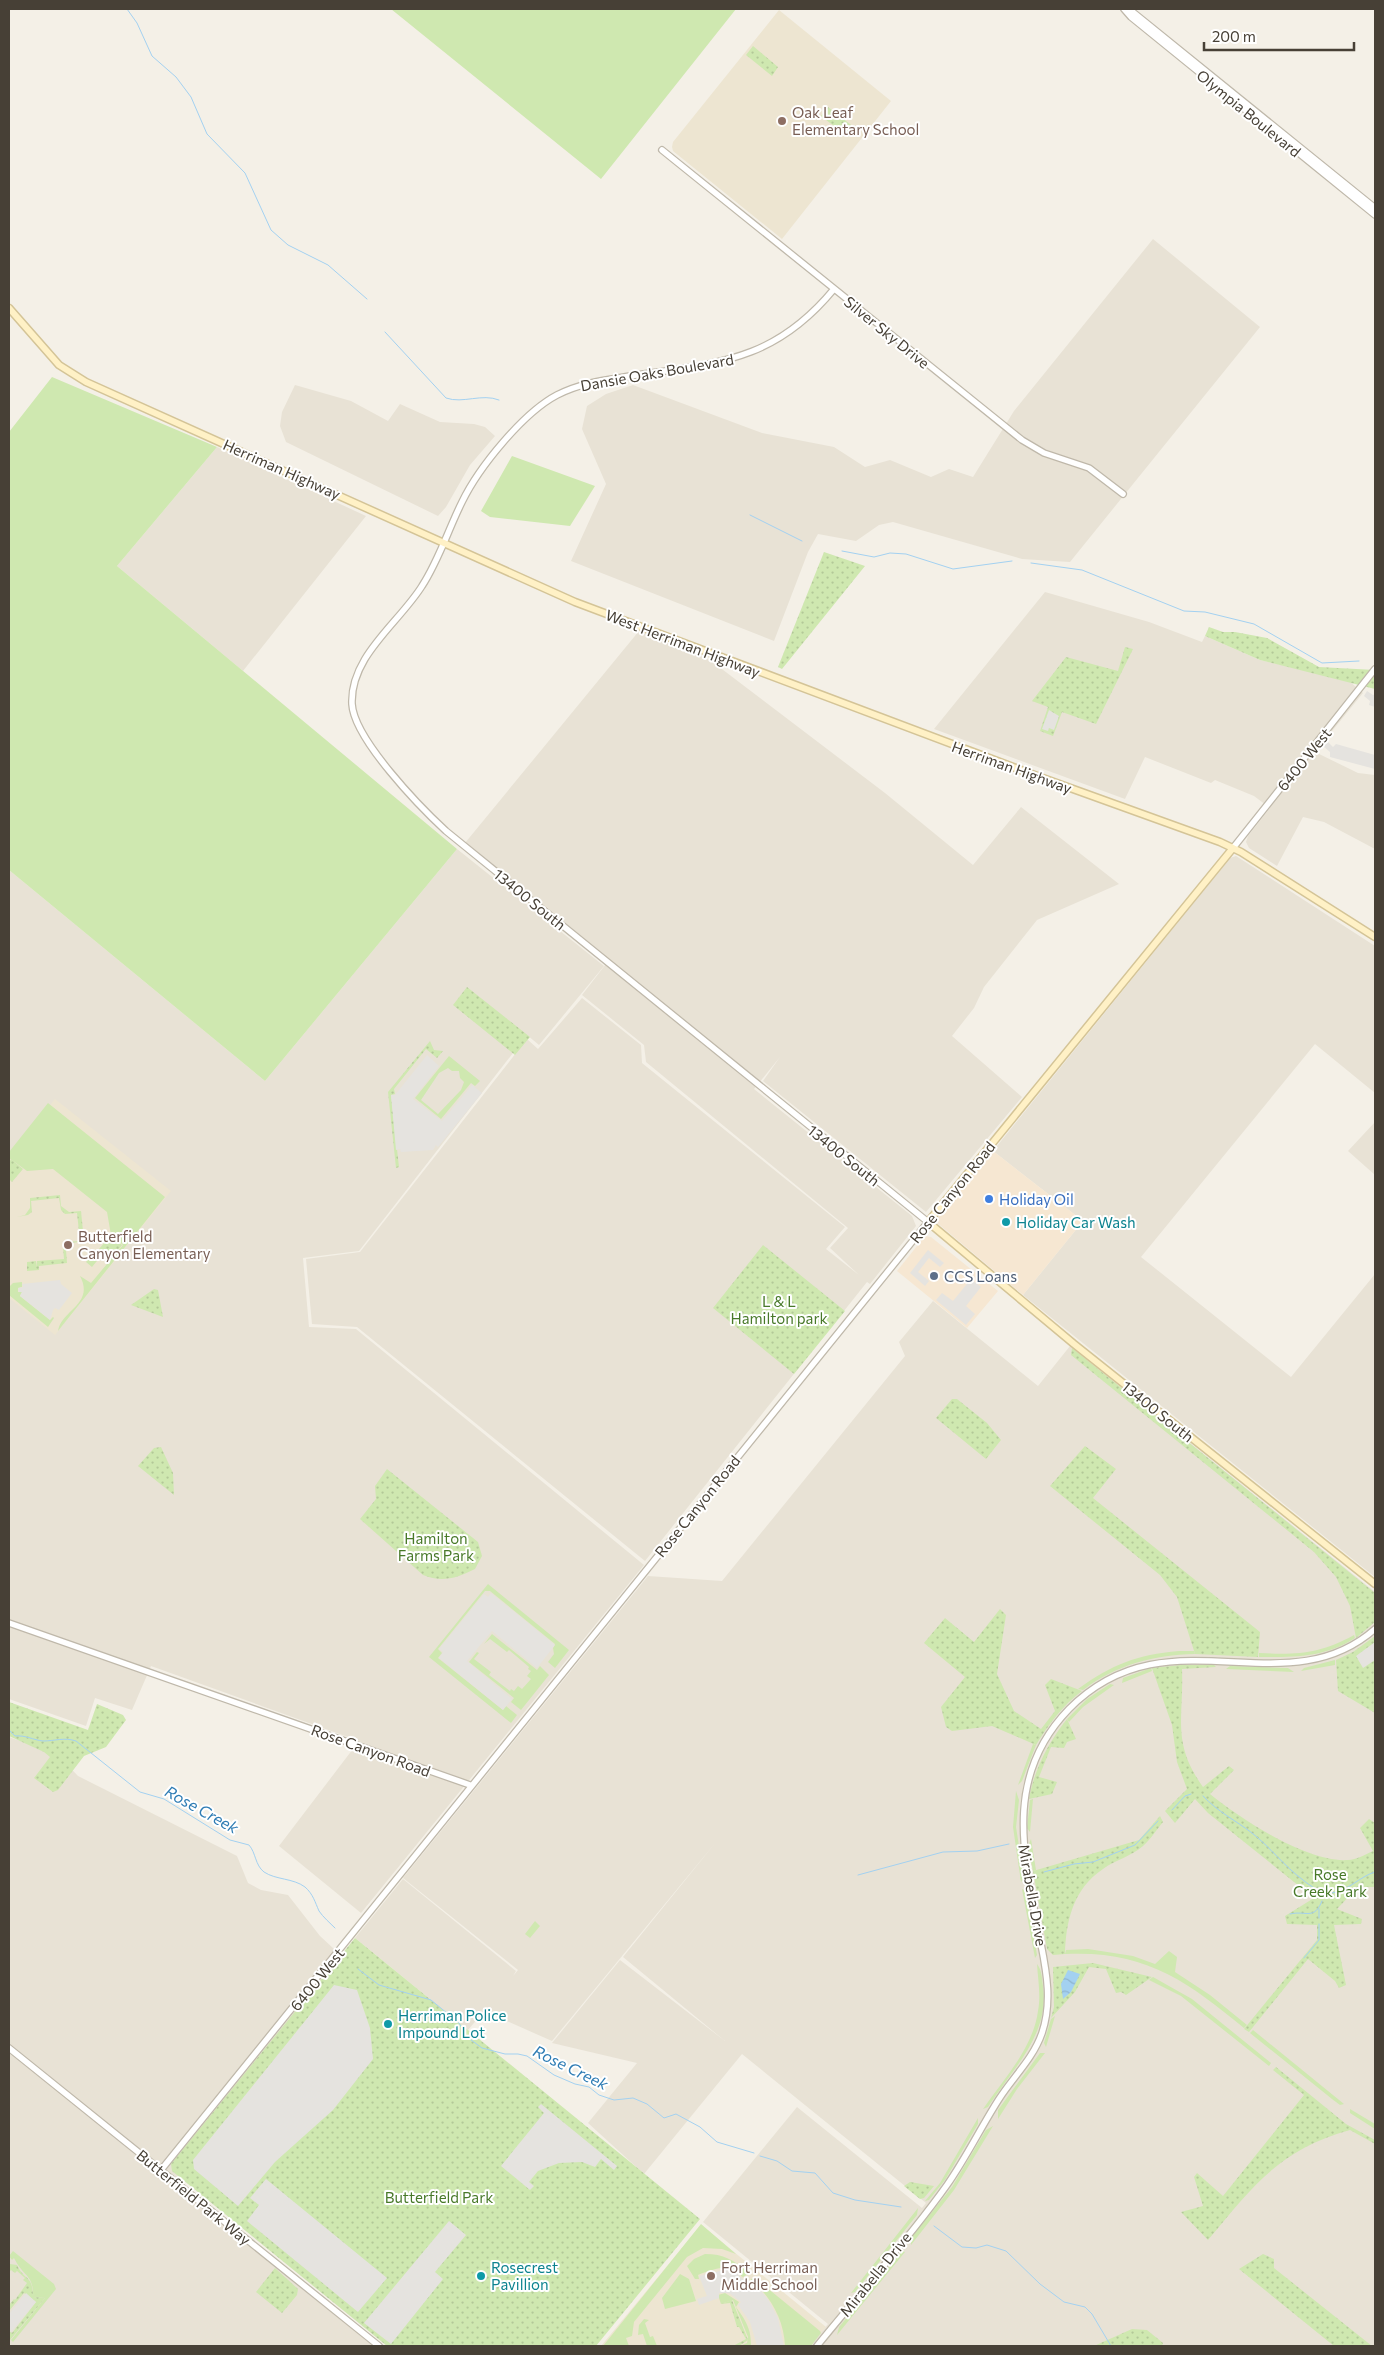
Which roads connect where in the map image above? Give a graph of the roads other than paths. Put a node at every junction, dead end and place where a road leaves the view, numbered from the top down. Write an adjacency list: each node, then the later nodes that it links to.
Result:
1 (1124, 9): 5 (street, Olympia Boulevard)
2 (1129, 9): 4 (street, Olympia Boulevard)
3 (662, 150): 6 (street, Silver Sky Drive)
4 (1375, 208)
5 (1375, 215)
6 (834, 289): 8 (street, Silver Sky Drive); 9 (street, Dansie Oaks Boulevard)
7 (9, 308): 9 (main road, Herriman Highway)
8 (1123, 494)
9 (444, 542): 10 (main road, Herriman Highway); 13 (street, Dansie Oaks Boulevard)
10 (575, 602): 12 (main road, West Herriman Highway)
11 (1375, 669): 14 (street, 6400 West)
12 (792, 684): 14 (main road, Herriman Highway)
13 (352, 695): 16 (street, 13400 South)
14 (1233, 848): 15 (main road, Herriman Highway); 16 (main road, Rose Canyon Road)
15 (1375, 937)
16 (928, 1222): 17 (main road, 13400 South); 20 (street, Rose Canyon Road)
17 (1375, 1584)
18 (9, 1623): 20 (street, Rose Canyon Road)
19 (1375, 1630): 24 (street, Mirabella Drive)
20 (470, 1786): 22 (street, 6400 West)
21 (9, 2048): 22 (street, Butterfield Park Way)
22 (161, 2170): 23 (street, Butterfield Park Way)
23 (379, 2346)
24 (817, 2346)

